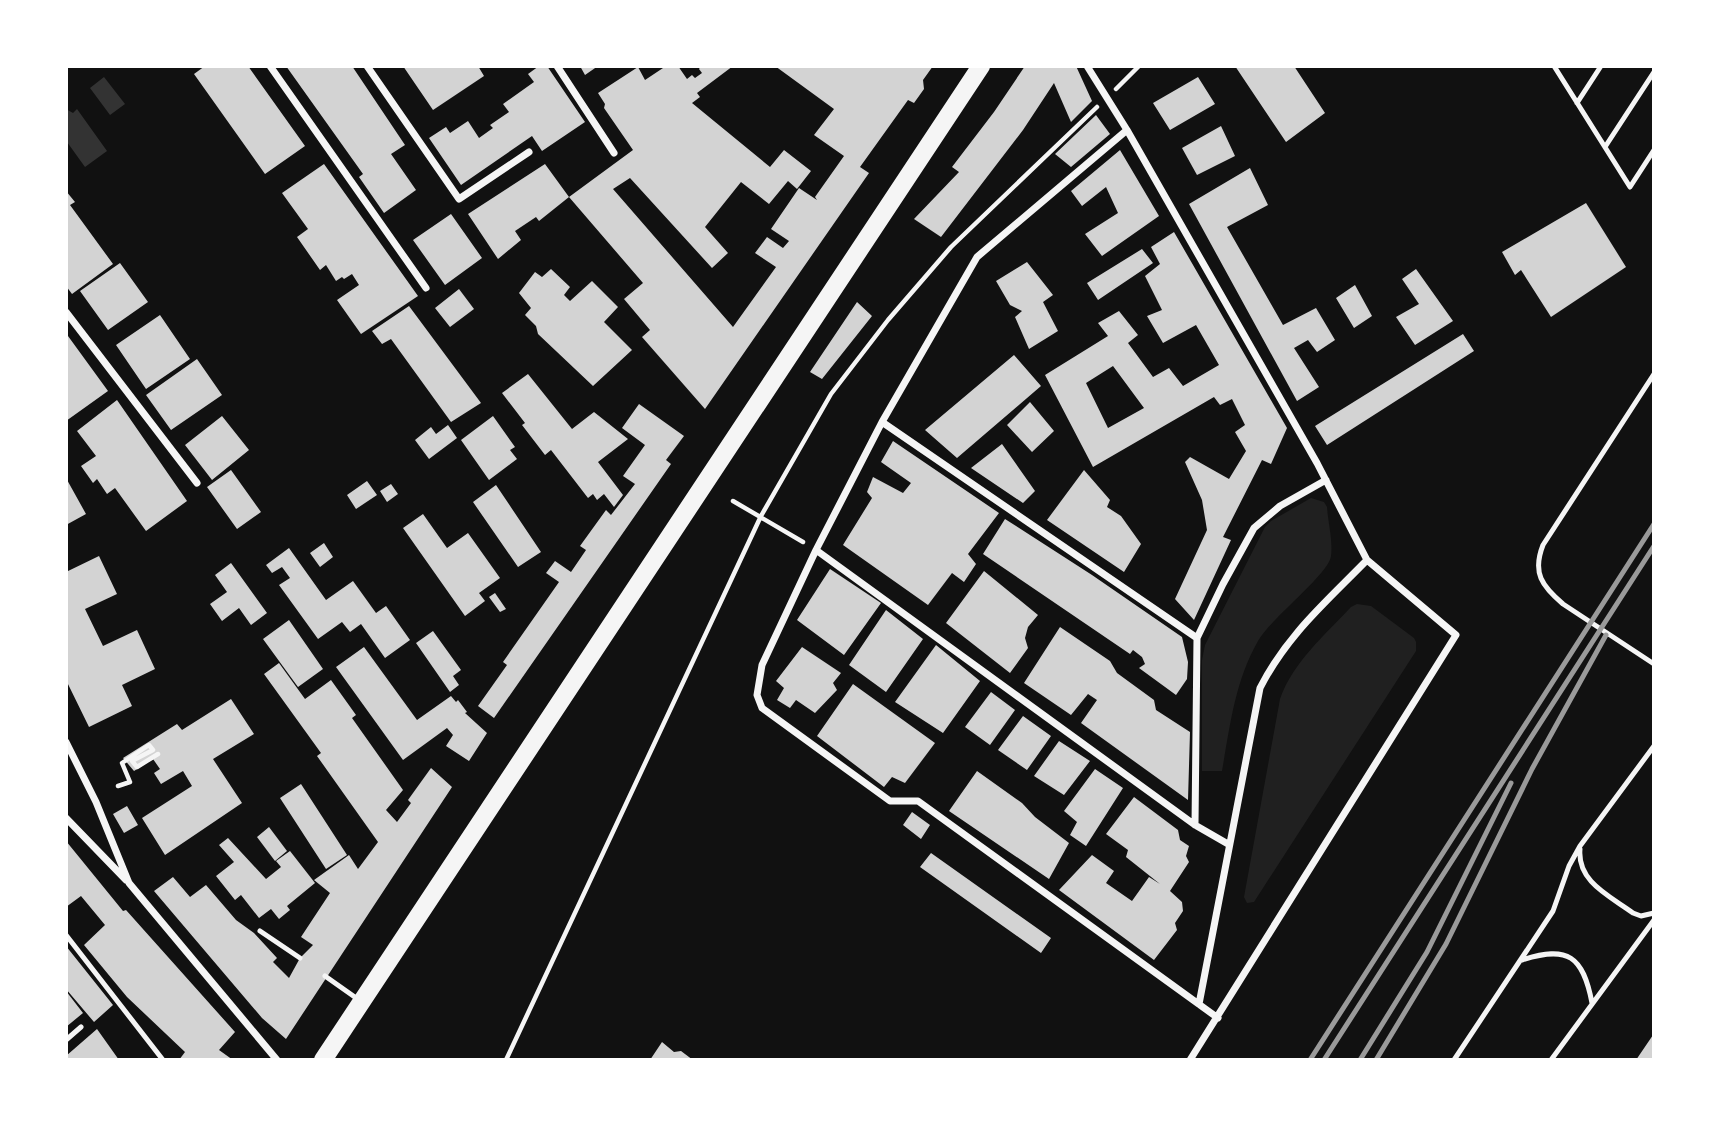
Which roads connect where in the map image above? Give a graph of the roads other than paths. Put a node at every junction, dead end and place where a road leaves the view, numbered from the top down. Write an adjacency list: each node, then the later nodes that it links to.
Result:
1 (270, 66): 15 (street)
2 (367, 66): 13 (street)
3 (557, 66): 14 (street)
4 (981, 66): 41 (main road)
5 (1087, 66): 10 (street)
6 (1554, 66): 9 (lane)
7 (1601, 66): 9 (lane)
8 (1654, 72): 11 (lane)
9 (1577, 103): 11 (lane)
10 (1127, 130): 18 (street); 19 (street)
11 (1605, 148): 12 (lane)
12 (1654, 150)
13 (529, 152)
14 (614, 153)
15 (426, 288)
16 (66, 312): 20 (street)
17 (1654, 374): 24 (lane)
18 (882, 422): 21 (street); 23 (street)
19 (1326, 480): 22 (street); 23 (street)
20 (197, 484)
21 (816, 550): 30 (street); 43 (street)
22 (1367, 560): 31 (street); 44 (street)
23 (1197, 638): 30 (street)
24 (1654, 664)
25 (66, 742): 27 (street)
26 (1654, 746): 32 (lane)
27 (72, 751): 28 (street); 33 (street)
28 (66, 759)
29 (66, 818): 33 (street)
30 (1195, 825): 31 (street)
31 (1228, 844): 43 (street)
32 (1580, 846): 34 (lane); 39 (lane)
33 (129, 883): 48 (street)
34 (1654, 913)
35 (1654, 920): 42 (lane)
36 (260, 931): 38 (lane)
37 (66, 934): 47 (lane)
38 (300, 958)
39 (1521, 960): 42 (lane); 51 (lane)
40 (325, 976): 41 (lane)
41 (361, 1002): 49 (main road)
42 (1592, 1003): 52 (lane)
43 (1199, 1004): 44 (street)
44 (1218, 1018): 50 (street)
45 (81, 1027): 46 (lane)
46 (66, 1040)
47 (163, 1059)
48 (277, 1059)
49 (323, 1059)
50 (1190, 1059)
51 (1454, 1059)
52 (1551, 1059)

